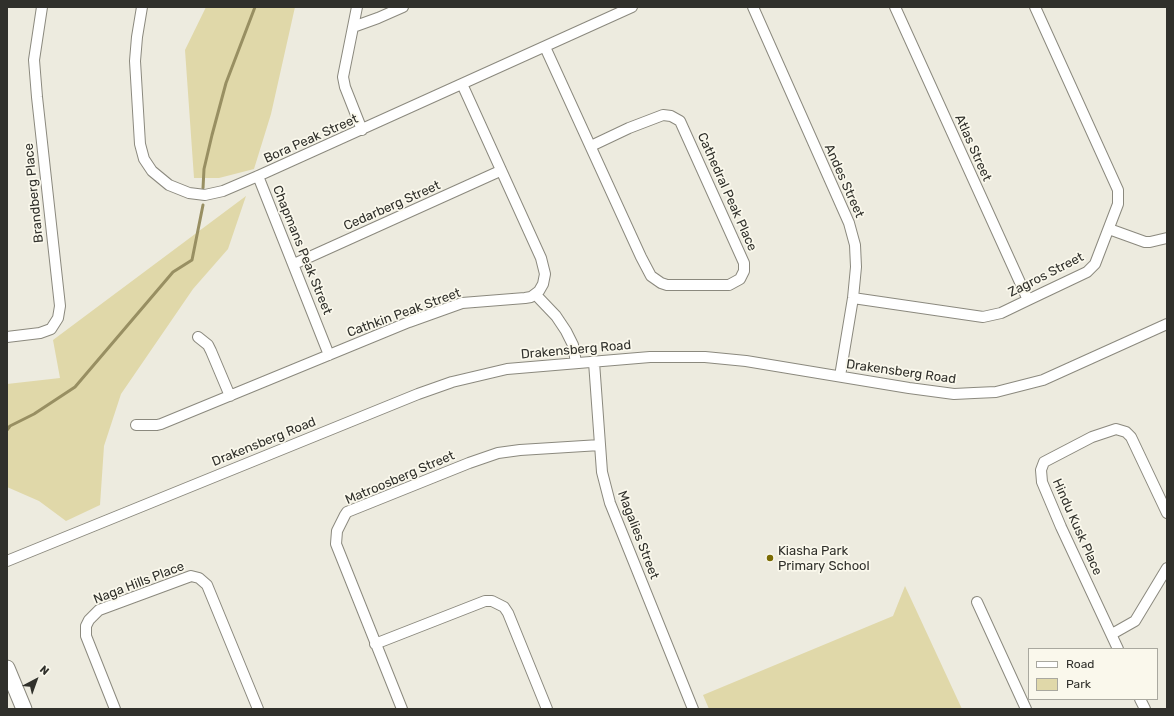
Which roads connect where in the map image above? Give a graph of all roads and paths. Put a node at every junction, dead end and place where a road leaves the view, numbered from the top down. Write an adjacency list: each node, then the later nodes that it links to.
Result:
1 (42, 7): 23 (street, Brandberg Place)
2 (142, 7): 15 (street, Bora Peak Street)
3 (357, 7): 9 (street)
4 (403, 7): 9 (street)
5 (632, 7): 10 (street, Bora Peak Street)
6 (753, 7): 20 (street, Andes Street)
7 (895, 7): 21 (street, Atlas Street)
8 (1035, 7): 16 (street, Zagros Street)
9 (353, 27): 12 (street)
10 (545, 47): 11 (street, Bora Peak Street); 13 (street, Cathedral Peak Place)
11 (462, 84): 12 (street, Bora Peak Street); 14 (street)
12 (362, 130): 15 (street, Bora Peak Street)
13 (591, 146): 13 (street, Cathedral Peak Place)
14 (500, 171): 18 (street, Cedarberg Street); 19 (street)
15 (258, 176): 18 (street, Chapmans Peak Street)
16 (1109, 229): 17 (street); 21 (street, Zagros Street)
17 (1167, 238)
18 (294, 264): 25 (street, Chapmans Peak Street)
19 (535, 294): 25 (street, Cathkin Peak Street); 27 (street)
20 (853, 298): 21 (street, Zagros Street); 28 (street, Andes Street)
21 (1028, 300)
22 (1167, 324): 28 (street, Drakensberg Road)
23 (7, 337)
24 (198, 337): 29 (street)
25 (329, 355): 29 (street, Cathkin Peak Street)
26 (594, 362): 27 (street, Drakensberg Road); 28 (street, Drakensberg Road); 31 (street, Magalies Street)
27 (576, 363): 33 (street, Drakensberg Road)
28 (840, 376)
29 (230, 396): 30 (street, Cathkin Peak Street)
30 (136, 425)
31 (600, 445): 37 (street, Matroosberg Street); 46 (street, Magalies Street)
32 (1167, 513): 36 (street, Hindu Kusk Place)
33 (7, 561)
34 (1167, 568): 36 (street)
35 (977, 602): 47 (street)
36 (1112, 634): 38 (street, Hindu Kusk Place)
37 (376, 644): 44 (street, Matroosberg Street); 45 (street)
38 (1118, 648)
39 (7, 668): 41 (street)
40 (1140, 700): 48 (street)
41 (24, 709)
42 (115, 709): 43 (street, Naga Hills Place)
43 (258, 709)
44 (402, 709)
45 (547, 709)
46 (693, 709)
47 (1026, 709)
48 (1145, 709)

